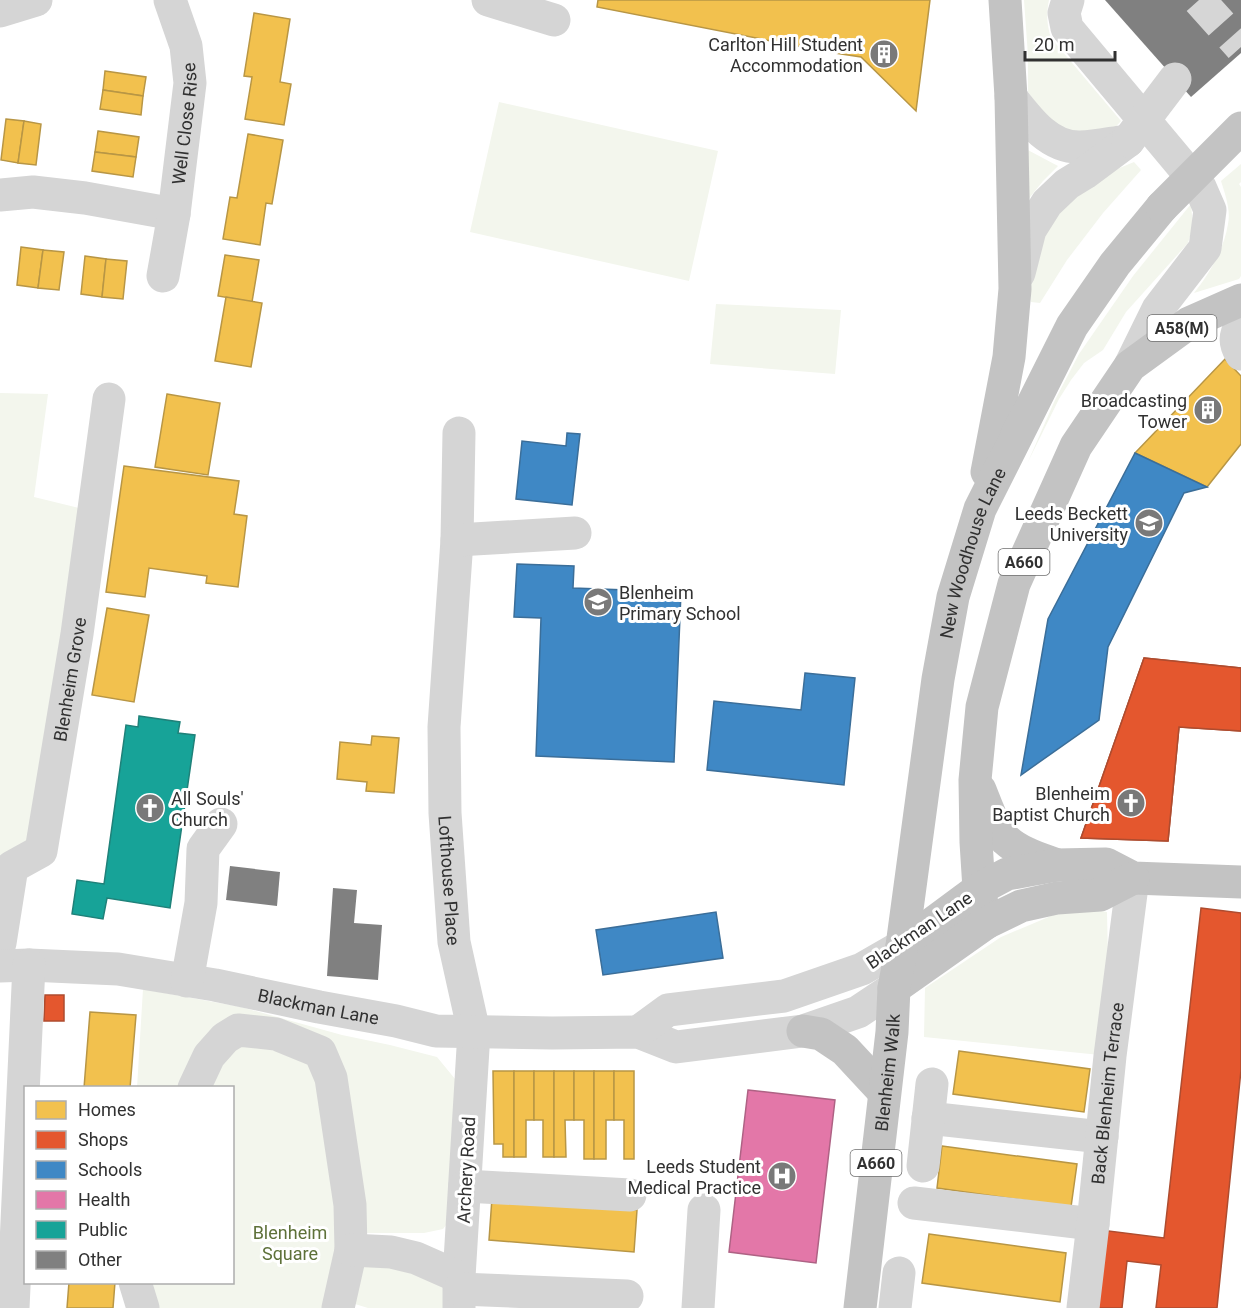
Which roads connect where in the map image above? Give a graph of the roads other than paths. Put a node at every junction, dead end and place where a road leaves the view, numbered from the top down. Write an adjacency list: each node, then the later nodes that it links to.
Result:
1 (36, 0): 6 (street)
2 (170, 0): 13 (street, Well Close Rise)
3 (1005, 0): 9 (highway)
4 (1068, 0): 19 (street)
5 (503, 2): 7 (street)
6 (0, 11)
7 (554, 20)
8 (1174, 79): 11 (street, bridge)
9 (1011, 98): 11 (street); 15 (highway)
10 (1241, 128): 22 (highway, New Woodhouse Lane / A660, bridge)
11 (1128, 141): 15 (street)
12 (0, 195): 13 (street)
13 (174, 214): 14 (street, Well Close Rise)
14 (163, 276)
15 (1015, 288): 22 (highway)
16 (1241, 300): 19 (highway, A58(M))
17 (1241, 324): 18 (street)
18 (1241, 354)
19 (1130, 366): 25 (highway, A660)
20 (109, 399): 33 (street, Blenheim Grove)
21 (459, 433): 24 (street, Lofthouse Place)
22 (980, 509): 34 (highway, New Woodhouse Lane / A660)
23 (575, 533): 24 (street)
24 (457, 540): 39 (street, Lofthouse Place)
25 (975, 780): 27 (highway); 30 (highway, A660)
26 (221, 824): 36 (street)
27 (1057, 866): 28 (highway, Blackman Lane); 30 (highway, Blackman Lane)
28 (1133, 878): 29 (highway, Blackman Lane); 31 (highway, Blackman Lane); 45 (street, Back Blenheim Terrace)
29 (1241, 882)
30 (979, 889): 32 (highway, A660); 34 (highway, Blackman Lane)
31 (1021, 906): 32 (highway, Blackman Lane); 37 (highway)
32 (986, 923): 37 (highway, Blackman Lane)
33 (0, 943)
34 (902, 946): 37 (highway, Blenheim Walk / A660); 40 (street, Blackman Lane)
35 (15, 966): 36 (street, Blackman Lane); 57 (street)
36 (187, 981): 39 (street, Blackman Lane)
37 (893, 1003): 38 (street, Blackman Lane); 43 (highway, Blenheim Walk / A660)
38 (803, 1031): 40 (street, Blackman Lane); 43 (highway)
39 (474, 1032): 40 (street, Blackman Lane); 47 (street, Archery Road)
40 (638, 1032)
41 (932, 1084): 44 (street)
42 (195, 1086): 52 (street)
43 (884, 1092): 61 (highway, Blenheim Walk / A660)
44 (928, 1118): 45 (street); 46 (street)
45 (1102, 1137): 51 (street, Back Blenheim Terrace)
46 (923, 1166)
47 (465, 1186): 48 (street); 55 (street, Archery Road)
48 (630, 1195)
49 (914, 1203): 51 (street)
50 (704, 1210): 60 (street)
51 (1093, 1224): 63 (street, Back Blenheim Terrace)
52 (351, 1250): 55 (street); 59 (street)
53 (899, 1274): 62 (street)
54 (136, 1284): 58 (street)
55 (459, 1291): 56 (street)
56 (627, 1296)
57 (13, 1308)
58 (143, 1308)
59 (338, 1308)
60 (698, 1308)
61 (860, 1308)
62 (895, 1308)
63 (1083, 1308)

